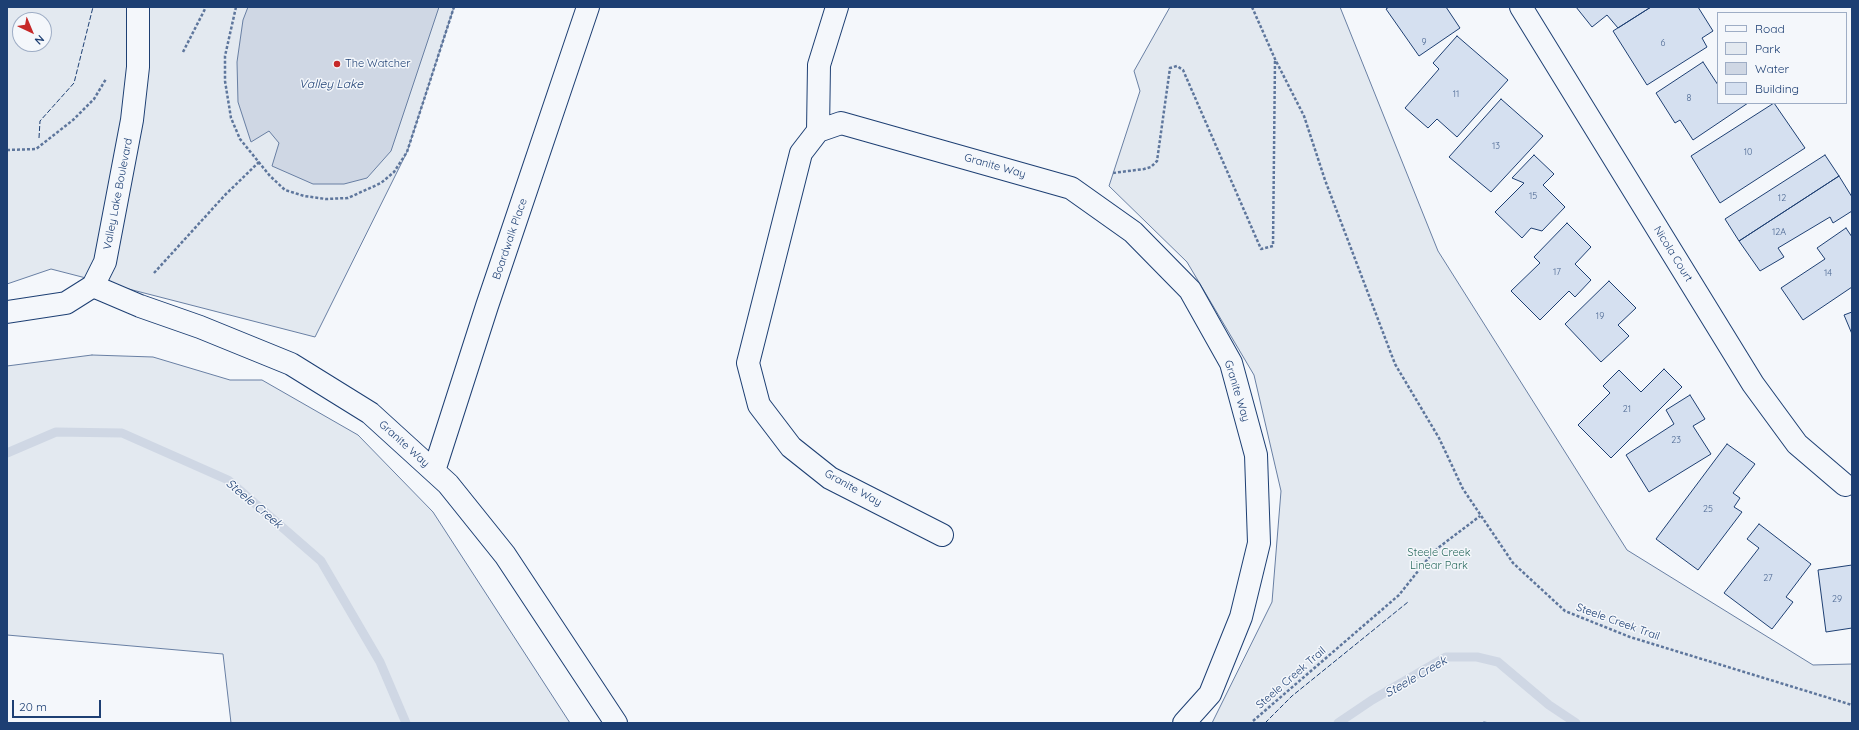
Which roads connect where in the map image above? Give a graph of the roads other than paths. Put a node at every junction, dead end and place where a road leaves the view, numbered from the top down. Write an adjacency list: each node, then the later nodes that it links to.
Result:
1 (138, 7): 6 (street, Valley Lake Boulevard)
2 (588, 7): 8 (street, Boardwalk Place)
3 (837, 7): 5 (street)
4 (1521, 7): 9 (street, Nicola Court)
5 (818, 131): 10 (street, Granite Way); 12 (street, Granite Way)
6 (93, 286): 7 (street); 8 (street, Granite Way)
7 (7, 312)
8 (434, 471): 11 (street, Granite Way)
9 (1845, 485)
10 (942, 534)
11 (616, 723)
12 (1184, 723)

